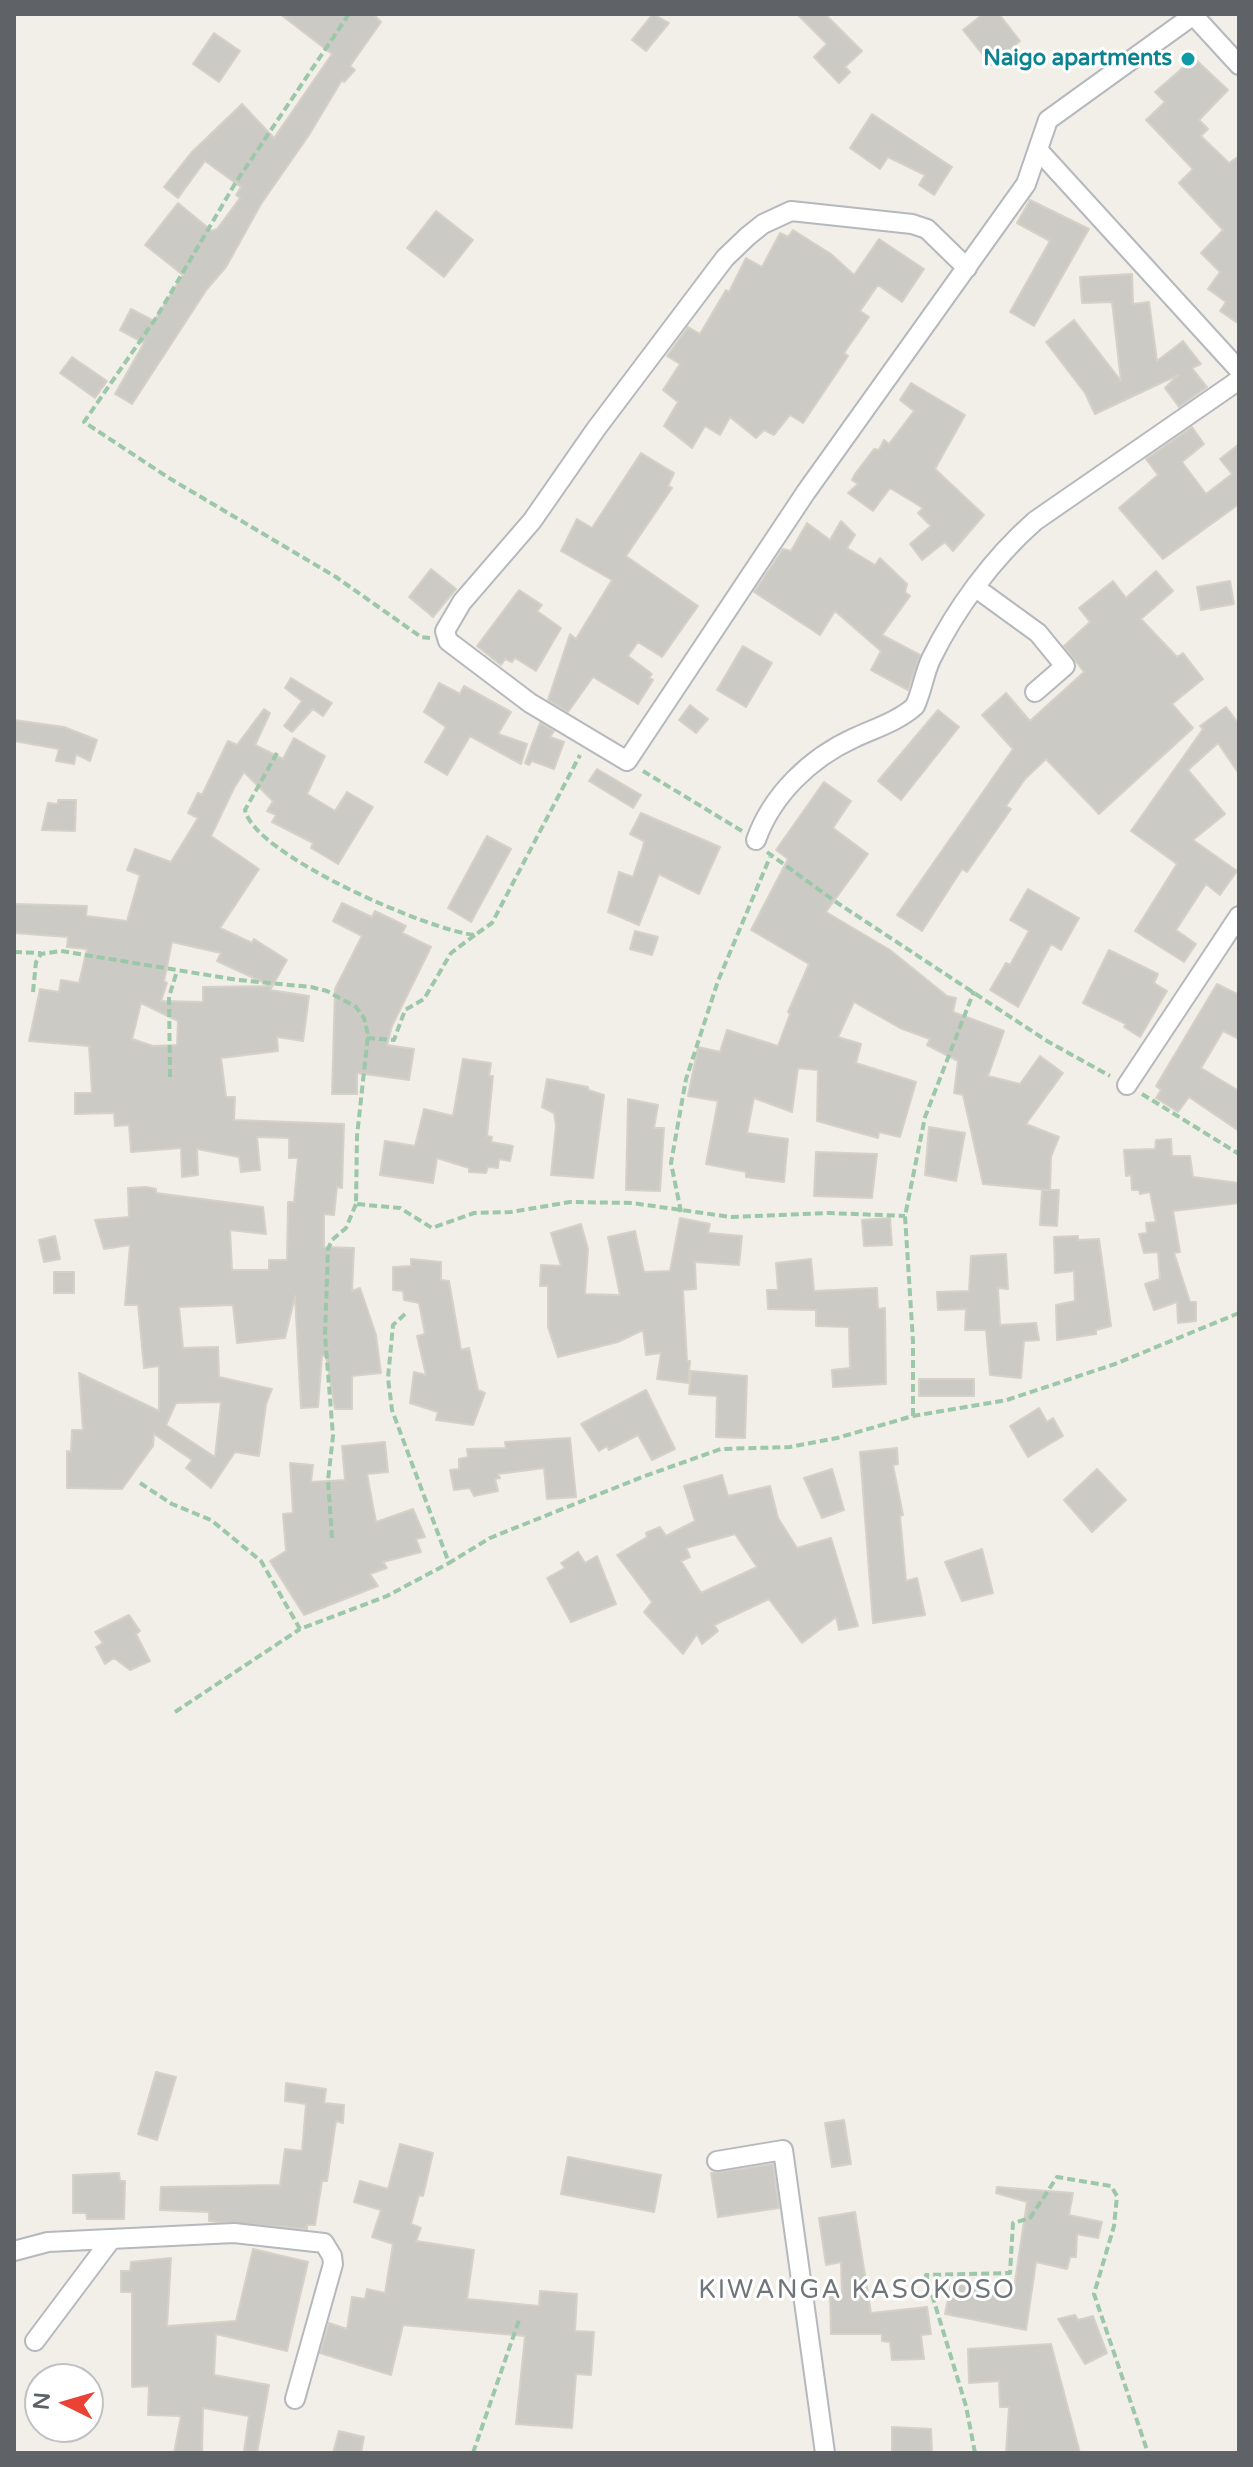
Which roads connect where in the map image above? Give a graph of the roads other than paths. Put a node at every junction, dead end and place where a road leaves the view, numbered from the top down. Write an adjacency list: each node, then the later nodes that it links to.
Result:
1 (1195, 15): 2 (street); 3 (street)
2 (1239, 65)
3 (1040, 152): 4 (street); 5 (street)
4 (967, 268): 4 (street)
5 (1239, 370)
6 (1239, 380): 7 (street)
7 (976, 588): 8 (street); 9 (street)
8 (1035, 692)
9 (756, 840)
10 (1239, 916): 11 (street)
11 (1127, 1085)
12 (717, 2161): 17 (street)
13 (110, 2241): 14 (street); 15 (street); 16 (street)
14 (14, 2251)
15 (35, 2341)
16 (295, 2399)
17 (825, 2453)

